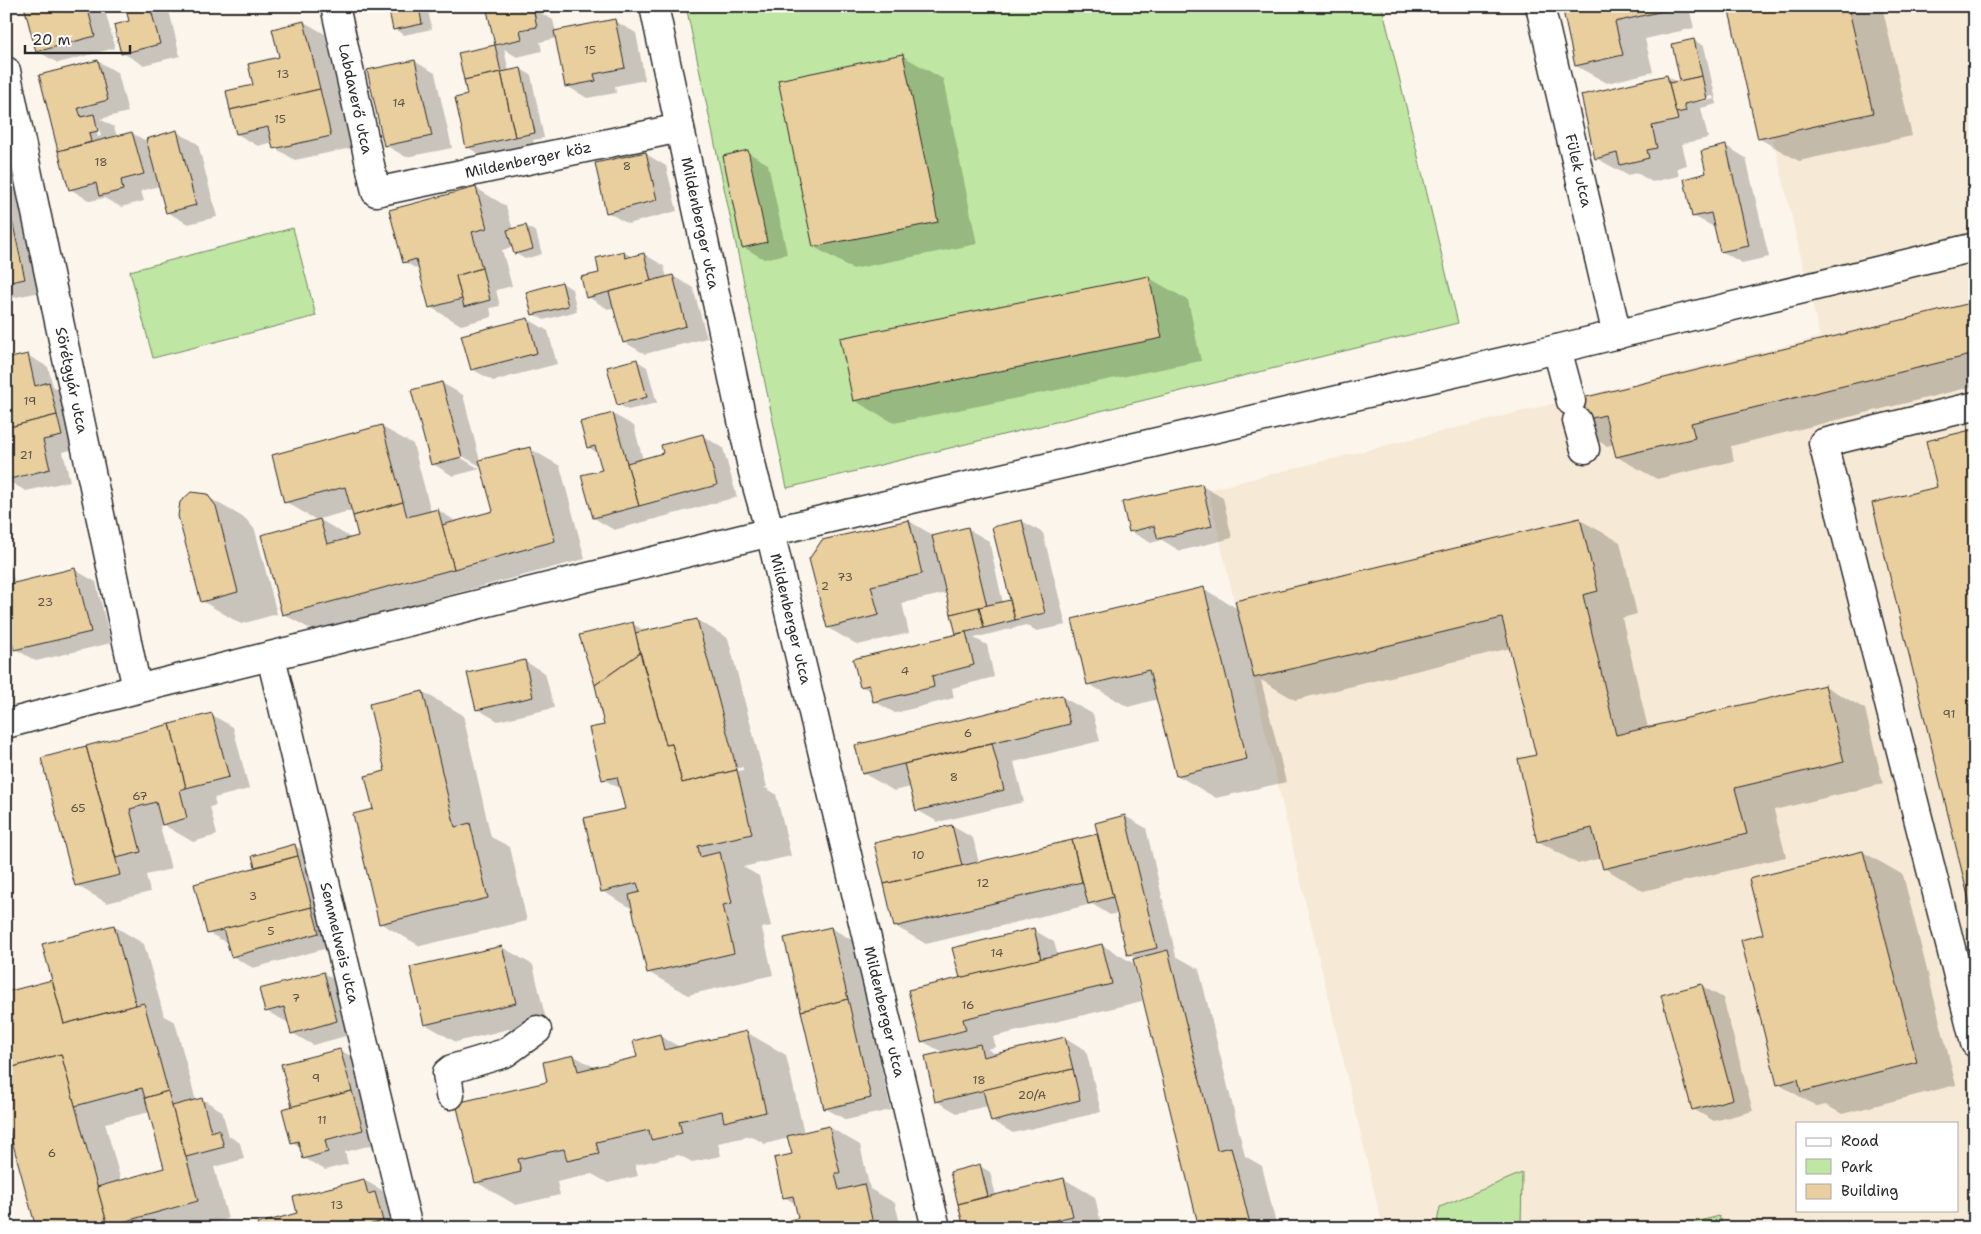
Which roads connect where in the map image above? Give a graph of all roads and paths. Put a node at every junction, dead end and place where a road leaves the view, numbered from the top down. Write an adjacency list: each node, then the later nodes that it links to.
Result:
1 (334, 6): 6 (street, Labdaverő utca)
2 (654, 6): 5 (street, Mildenberger utca)
3 (1540, 6): 8 (street, Fülek utca)
4 (6, 71): 14 (street, Sörétgyár utca)
5 (680, 128): 6 (street, Mildenberger köz); 12 (street, Mildenberger utca)
6 (376, 192)
7 (1975, 247): 8 (street)
8 (1617, 335): 9 (street)
9 (1558, 349): 11 (street); 12 (street)
10 (1975, 406): 17 (street)
11 (1585, 449)
12 (770, 532): 13 (street); 20 (street, Mildenberger utca)
13 (271, 657): 14 (street); 19 (street, Semmelweis utca)
14 (137, 689): 15 (street)
15 (6, 724)
16 (537, 1030): 18 (street)
17 (1975, 1042)
18 (450, 1096)
19 (408, 1228)
20 (936, 1228)

